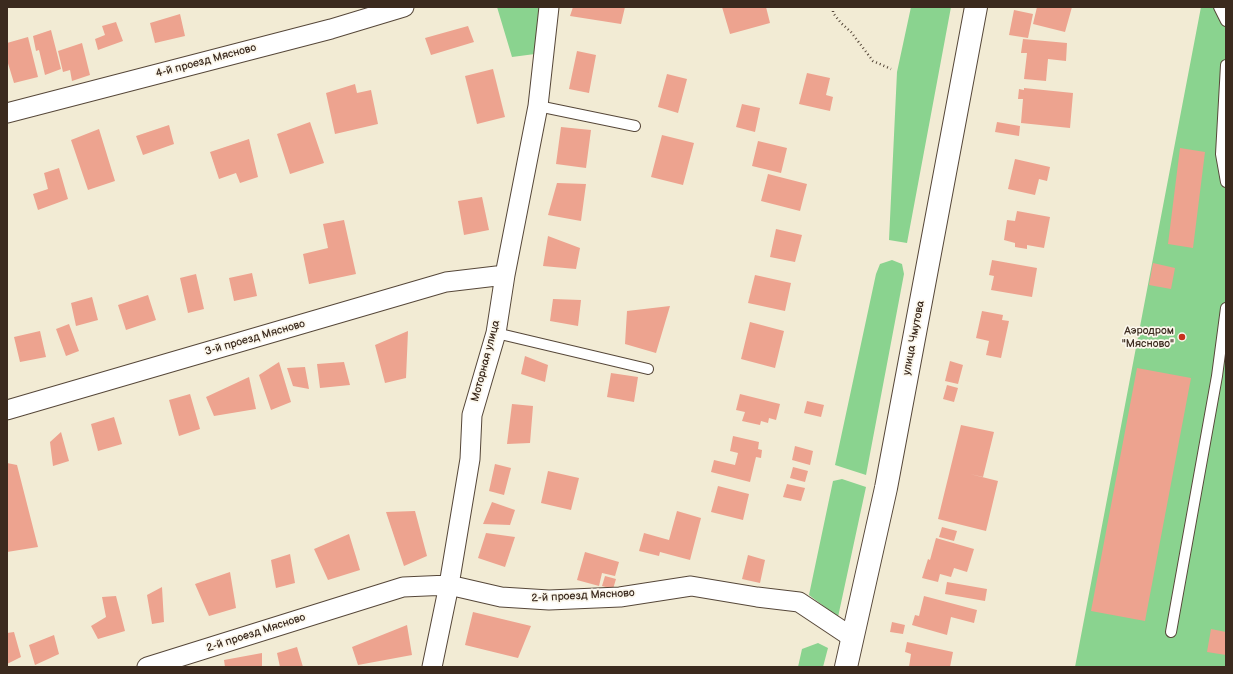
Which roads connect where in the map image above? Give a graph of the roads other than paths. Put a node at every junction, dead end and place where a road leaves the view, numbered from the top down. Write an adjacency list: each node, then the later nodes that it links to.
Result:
1 (404, 7): 8 (street, 4-й проезд Мясново)
2 (549, 7): 7 (street, Моторная улица)
3 (976, 7): 18 (main road, улица Чмутова)
4 (1219, 7): 5 (lane)
5 (1226, 21)
6 (1226, 65): 10 (lane)
7 (538, 106): 9 (lane); 11 (street, Моторная улица)
8 (7, 113)
9 (635, 126)
10 (1226, 182)
11 (505, 275): 13 (street, Моторная улица); 15 (street, 3-й проезд Мясново)
12 (1226, 308): 17 (lane)
13 (496, 334): 14 (lane); 16 (street, Моторная улица)
14 (648, 368)
15 (7, 410)
16 (449, 585): 18 (street, 2-й проезд Мясново); 19 (street, 2-й проезд Мясново); 20 (street, Моторная улица)
17 (1172, 632)
18 (853, 638): 21 (main road, улица Чмутова)
19 (147, 667)
20 (432, 667)
21 (846, 667)

